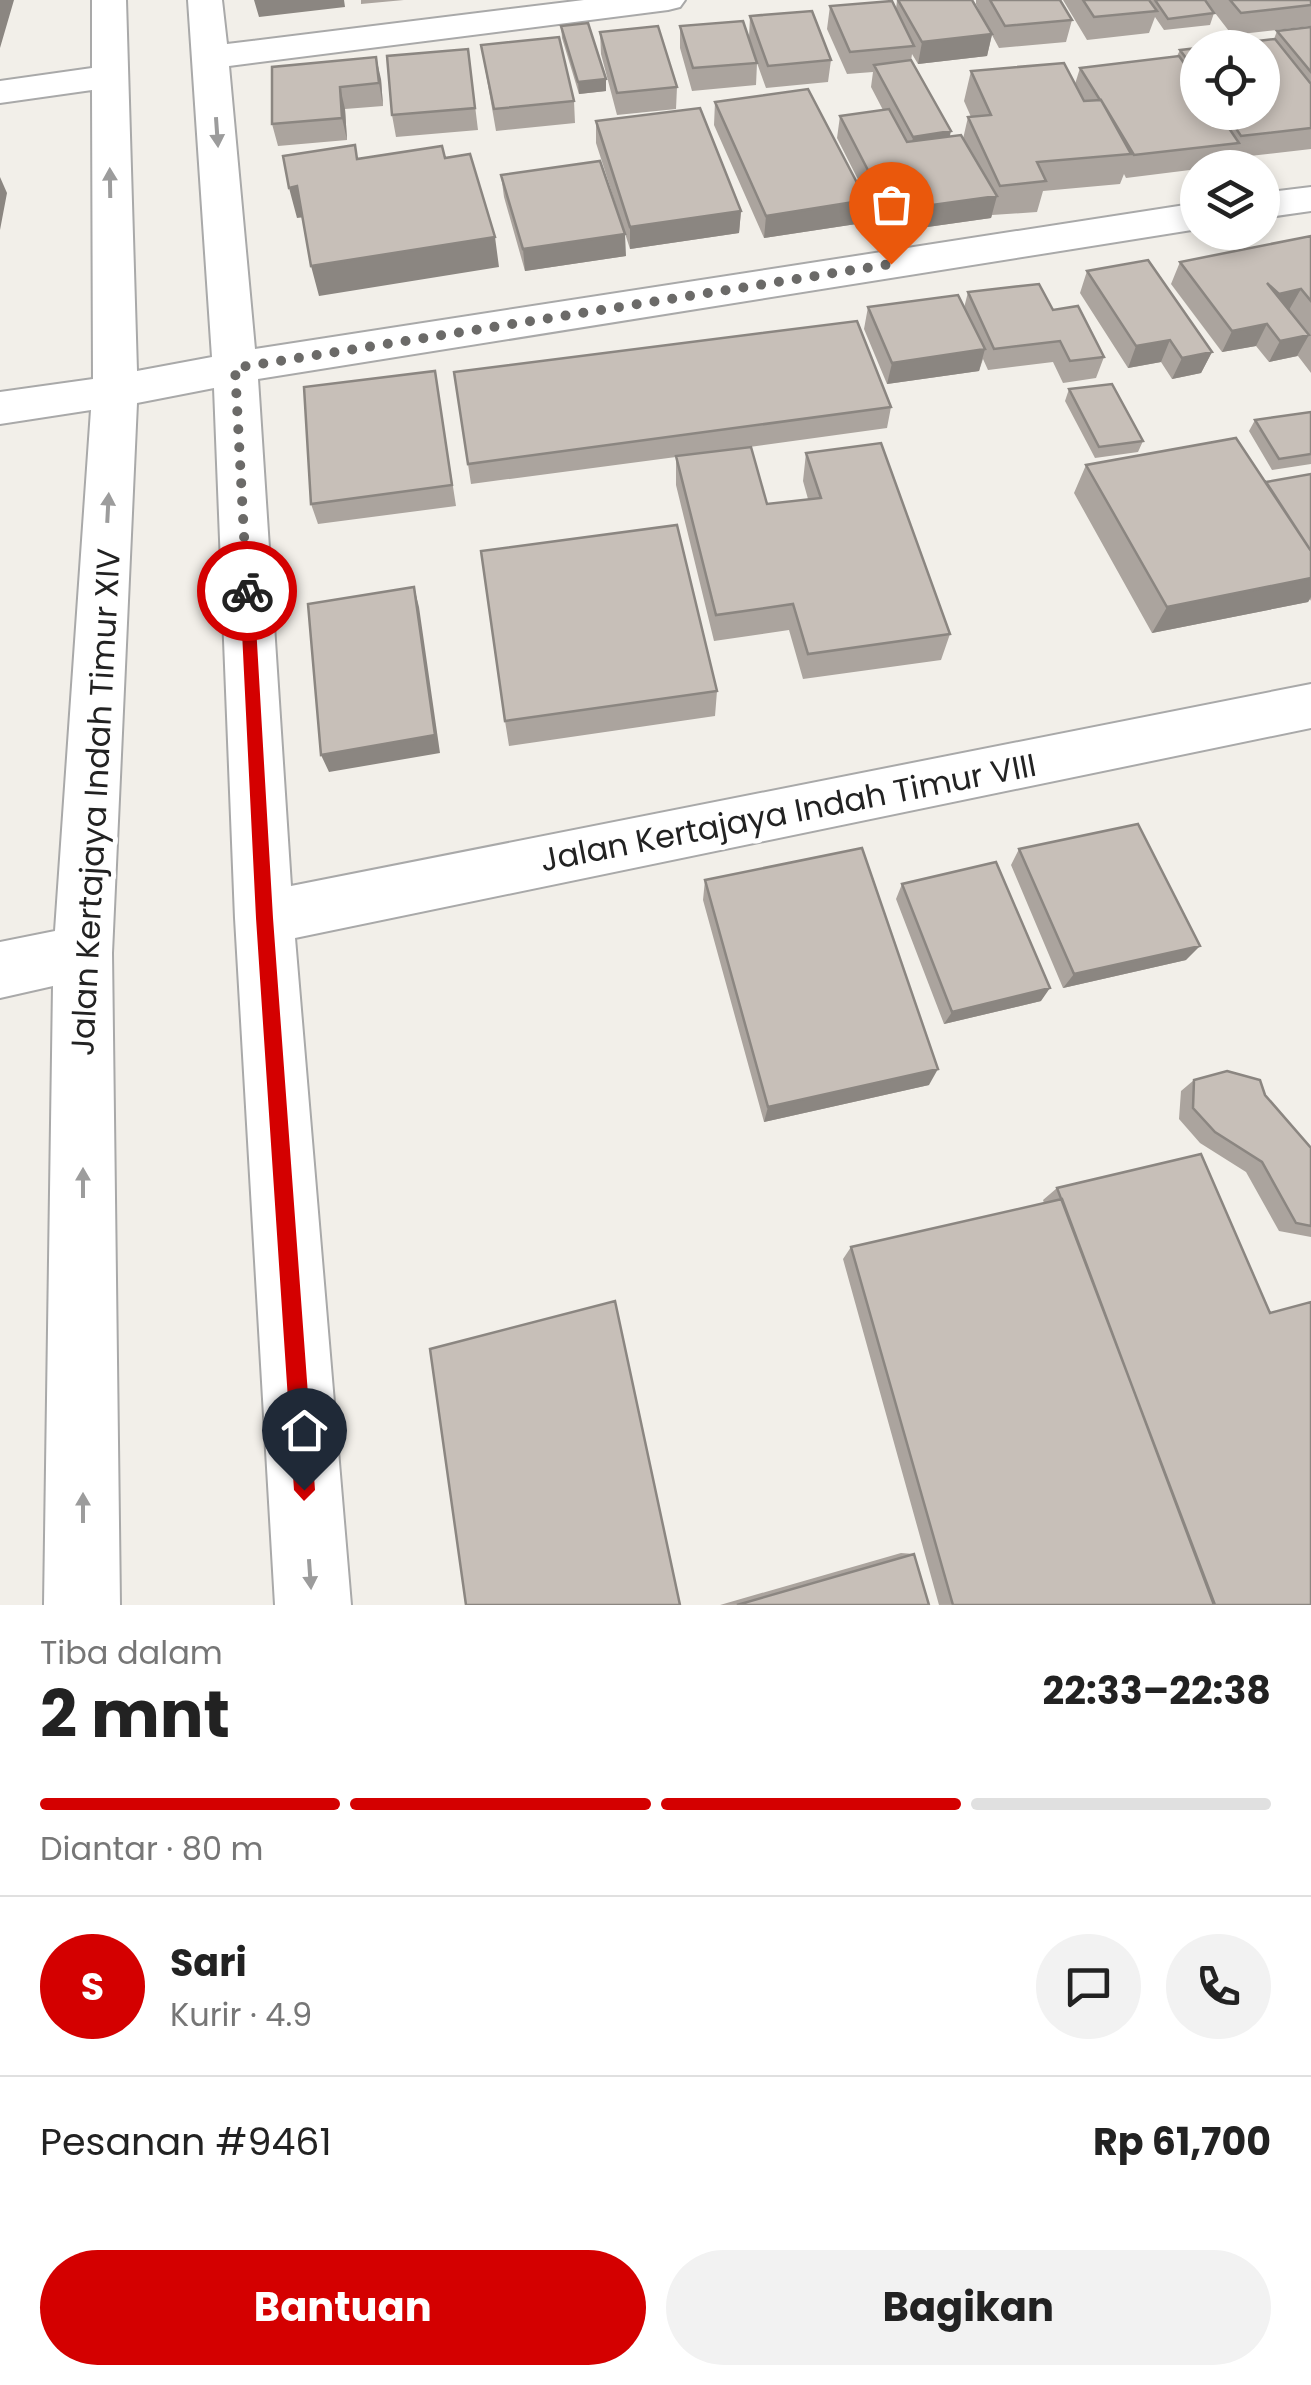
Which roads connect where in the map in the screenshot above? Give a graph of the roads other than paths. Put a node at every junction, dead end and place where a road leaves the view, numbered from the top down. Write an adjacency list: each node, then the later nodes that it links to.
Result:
1 (109, 0): 5 (street, Jalan Kertajaya Indah Timur XIV)
2 (205, 0): 4 (street)
3 (668, 0): 4 (street)
4 (211, 57): 10 (street, one-way to 10)
5 (108, 77): 6 (street); 11 (street, Jalan Kertajaya Indah Timur XIV, one-way to 5)
6 (0, 92)
7 (1311, 198): 8 (street)
8 (1280, 203)
9 (1180, 219): 10 (street)
10 (235, 368): 11 (street); 14 (street)
11 (115, 392): 12 (street); 15 (street, Jalan Kertajaya Indah Timur XIV, one-way to 11)
12 (0, 408)
13 (1311, 706): 14 (street, Jalan Kertajaya Indah Timur VIII)
14 (264, 918): 18 (street, one-way to 18)
15 (83, 953): 16 (street); 17 (street, Jalan Kertajaya Indah Timur XIV, one-way to 15)
16 (0, 970)
17 (82, 1605)
18 (312, 1605)

